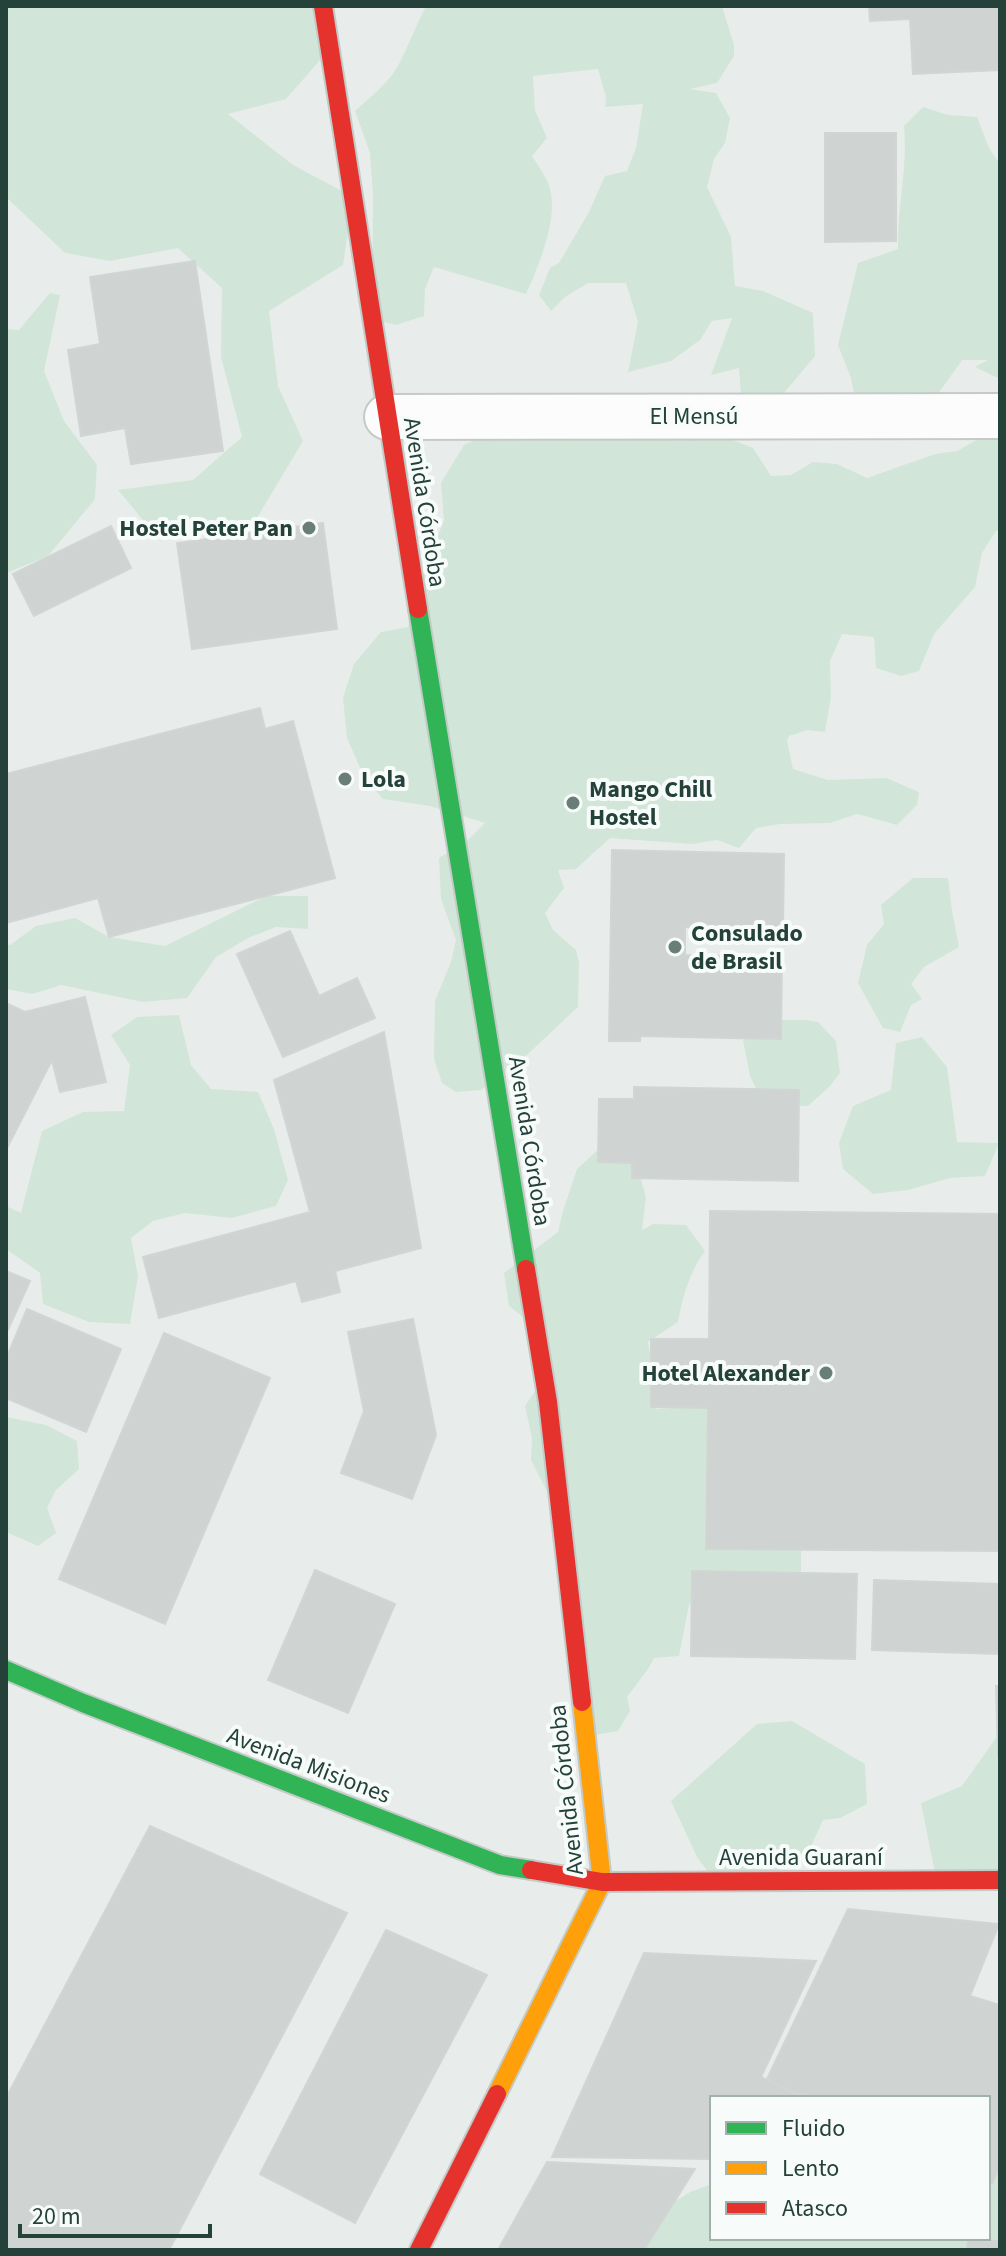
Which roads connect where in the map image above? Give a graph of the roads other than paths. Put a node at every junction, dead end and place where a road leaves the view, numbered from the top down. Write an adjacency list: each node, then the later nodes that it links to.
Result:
1 (323, 6): 3 (main road, Avenida Córdoba)
2 (1000, 416): 3 (street, El Mensú)
3 (387, 417): 6 (main road, Avenida Córdoba)
4 (6, 1670): 6 (main road, Avenida Misiones)
5 (1000, 1880): 6 (main road, Avenida Guaraní)
6 (602, 1882): 7 (main road, Avenida Córdoba)
7 (419, 2250)

